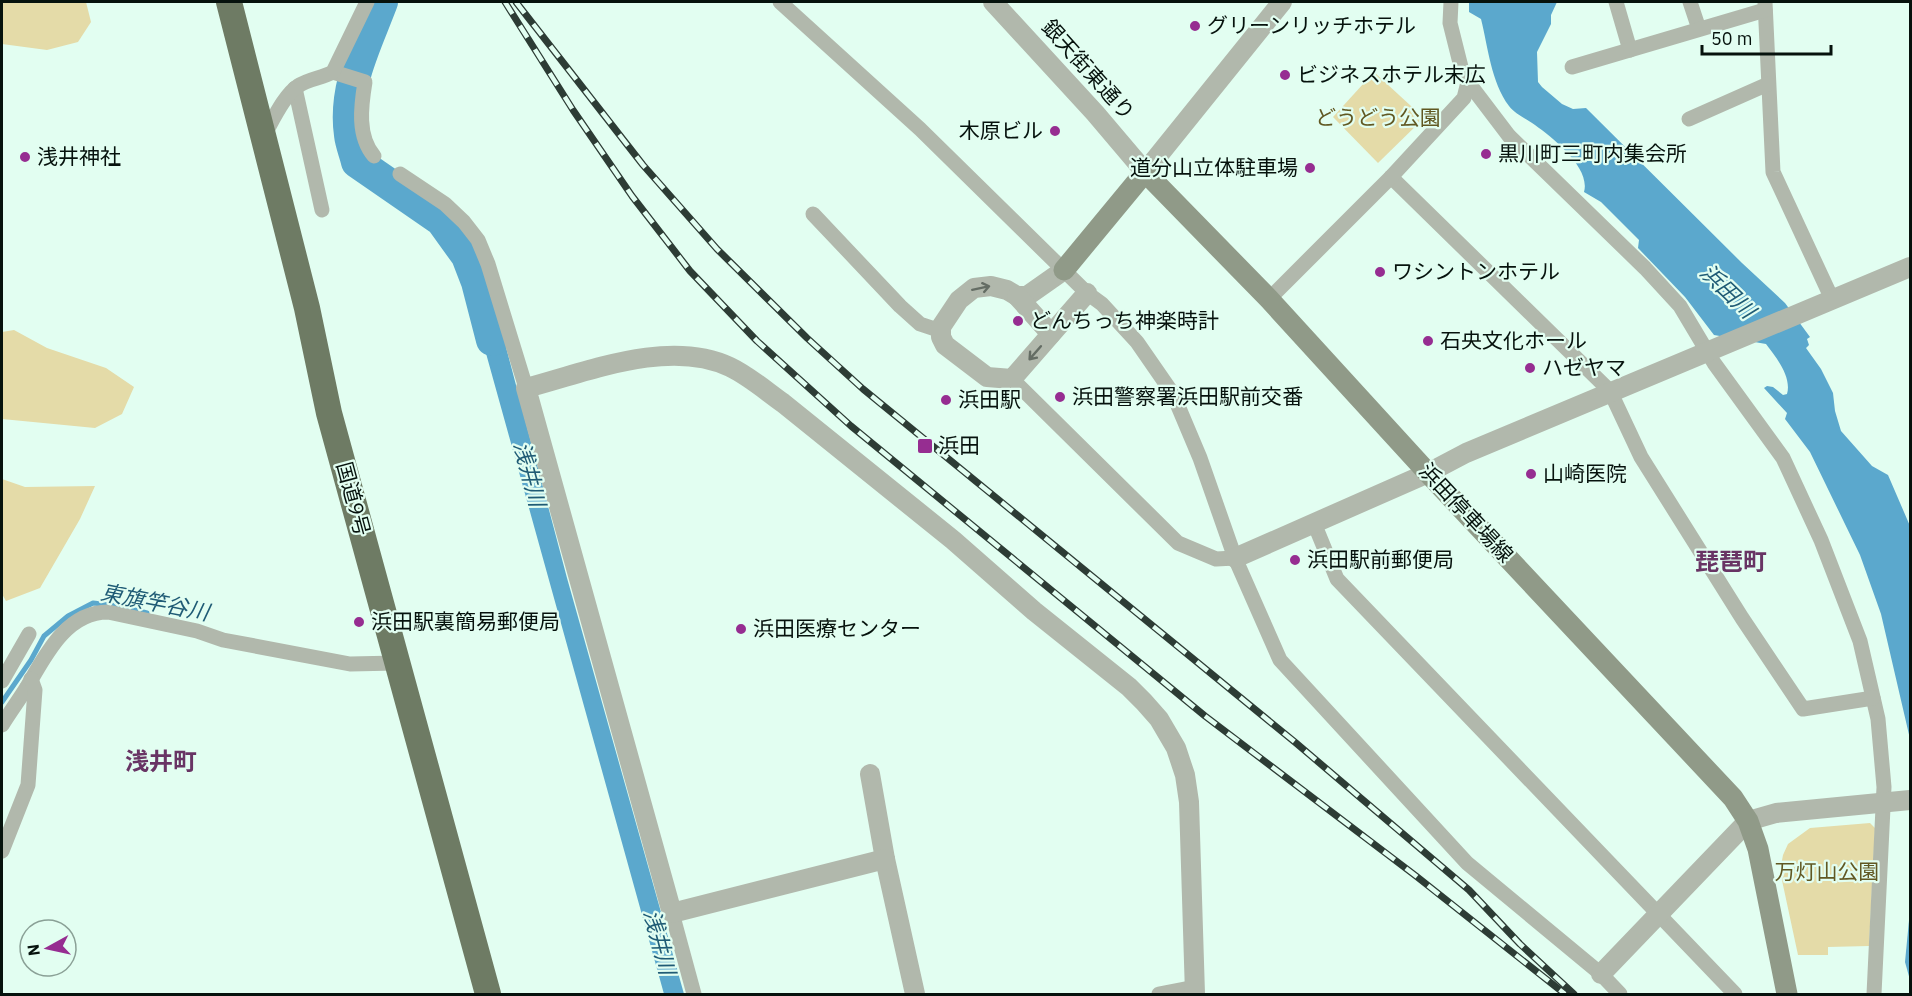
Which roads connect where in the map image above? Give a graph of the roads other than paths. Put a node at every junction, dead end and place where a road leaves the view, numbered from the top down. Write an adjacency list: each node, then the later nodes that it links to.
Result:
1 (229, 2): 18 (highway, 国道9号)
2 (367, 2): 13 (street)
3 (780, 2): 26 (street)
4 (993, 2): 20 (street, 銀天街東通り)
5 (1282, 2): 20 (street)
6 (1451, 2): 14 (street)
7 (1616, 2): 11 (street)
8 (1690, 2): 10 (street)
9 (1765, 6): 10 (street); 15 (street)
10 (1699, 29): 11 (street)
11 (1630, 50): 12 (street)
12 (1572, 67)
13 (338, 73): 16 (street); 19 (street)
14 (1468, 82): 22 (street); 33 (street)
15 (1768, 84): 17 (street); 30 (street)
16 (295, 88): 18 (street); 23 (street)
17 (1689, 119)
18 (263, 137): 41 (highway, 国道9号)
19 (374, 156)
20 (1145, 172): 26 (main road); 29 (main road, 浜田停車場線)
21 (400, 174): 35 (street)
22 (1391, 177): 29 (street); 36 (street)
23 (322, 210)
24 (813, 214): 31 (street)
25 (1911, 267): 30 (street)
26 (1064, 270): 27 (street); 28 (street)
27 (1087, 293): 32 (street); 39 (street)
28 (1017, 296): 31 (street, one-way to 28); 32 (street)
29 (1269, 299): 37 (main road, 浜田停車場線)
30 (1832, 299): 33 (street)
31 (941, 331): 34 (street)
32 (1051, 334): 34 (street, one-way to 34)
33 (1712, 350): 36 (street); 44 (street)
34 (1012, 379): 39 (street)
35 (526, 388): 51 (street); 54 (street)
36 (1610, 391): 37 (street); 44 (street)
37 (1428, 473): 38 (street); 48 (main road, 浜田停車場線)
38 (1314, 523): 39 (street); 52 (street)
39 (1235, 558): 53 (street)
40 (29, 634): 43 (street)
41 (397, 663): 42 (street); 55 (highway, 国道9号)
42 (31, 679): 45 (street); 49 (street)
43 (2, 681)
44 (1872, 698): 47 (street)
45 (2, 726)
46 (870, 774): 50 (street)
47 (1895, 801): 48 (street); 62 (street)
48 (1748, 821): 52 (street); 61 (main road, 浜田停車場線)
49 (2, 850)
50 (885, 859): 51 (street); 57 (street)
51 (672, 913): 56 (street)
52 (1657, 914): 53 (street); 60 (street)
53 (1601, 974): 59 (street)
54 (1195, 991): 58 (street)
55 (488, 994)
56 (694, 994)
57 (915, 994)
58 (1159, 994)
59 (1620, 994)
60 (1734, 994)
61 (1788, 994)
62 (1874, 994)

